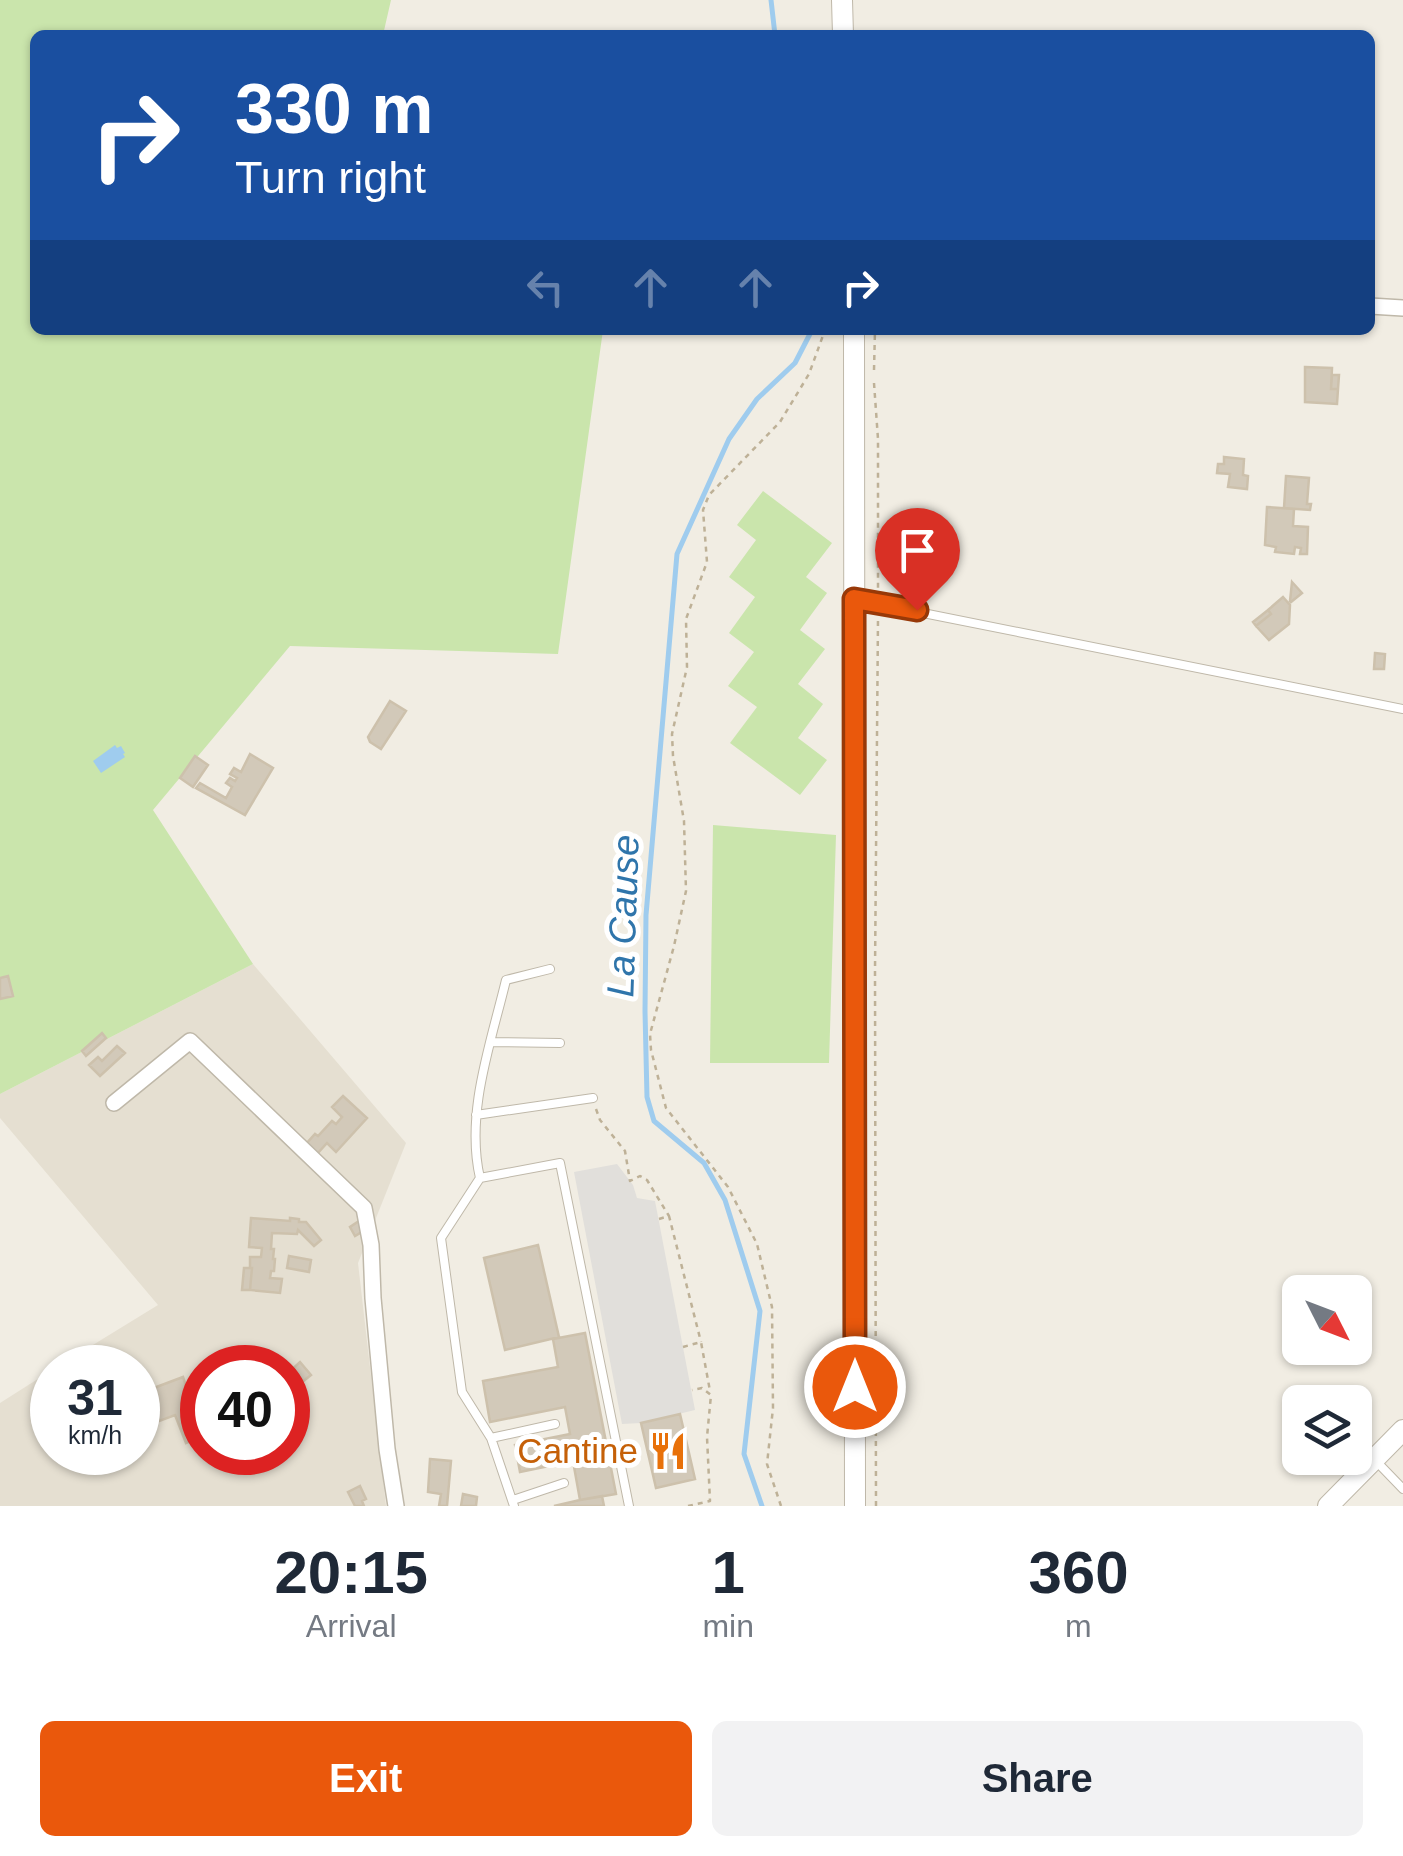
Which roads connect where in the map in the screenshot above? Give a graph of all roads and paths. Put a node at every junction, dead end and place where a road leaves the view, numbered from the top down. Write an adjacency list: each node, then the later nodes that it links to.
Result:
1 (842, 0): 2 (street)
2 (843, 30)
3 (1375, 306): 4 (street)
4 (1403, 308)
5 (823, 335): 34 (path)
6 (871, 335): 8 (street)
7 (871, 335): 9 (path)
8 (854, 599): 9 (lane); 35 (street)
9 (878, 602): 10 (lane); 36 (path)
10 (1403, 709)
11 (550, 969): 12 (lane)
12 (492, 1042): 13 (lane); 16 (lane)
13 (560, 1043)
14 (593, 1098): 16 (lane); 18 (path)
15 (114, 1103): 31 (street)
16 (476, 1114): 17 (lane)
17 (480, 1178): 26 (lane); 32 (lane)
18 (669, 1216): 19 (path); 20 (path)
19 (658, 1219)
20 (700, 1342): 21 (path); 23 (path)
21 (683, 1347)
22 (692, 1390): 23 (path)
23 (710, 1394): 33 (path)
24 (555, 1424): 26 (lane)
25 (1403, 1430): 27 (street)
26 (490, 1438): 30 (lane)
27 (1375, 1460): 29 (lane); 37 (street)
28 (564, 1482): 30 (lane)
29 (1403, 1489)
30 (514, 1503)
31 (396, 1506)
32 (629, 1506)
33 (688, 1506)
34 (781, 1506)
35 (855, 1506)
36 (876, 1506)
37 (1328, 1506)

